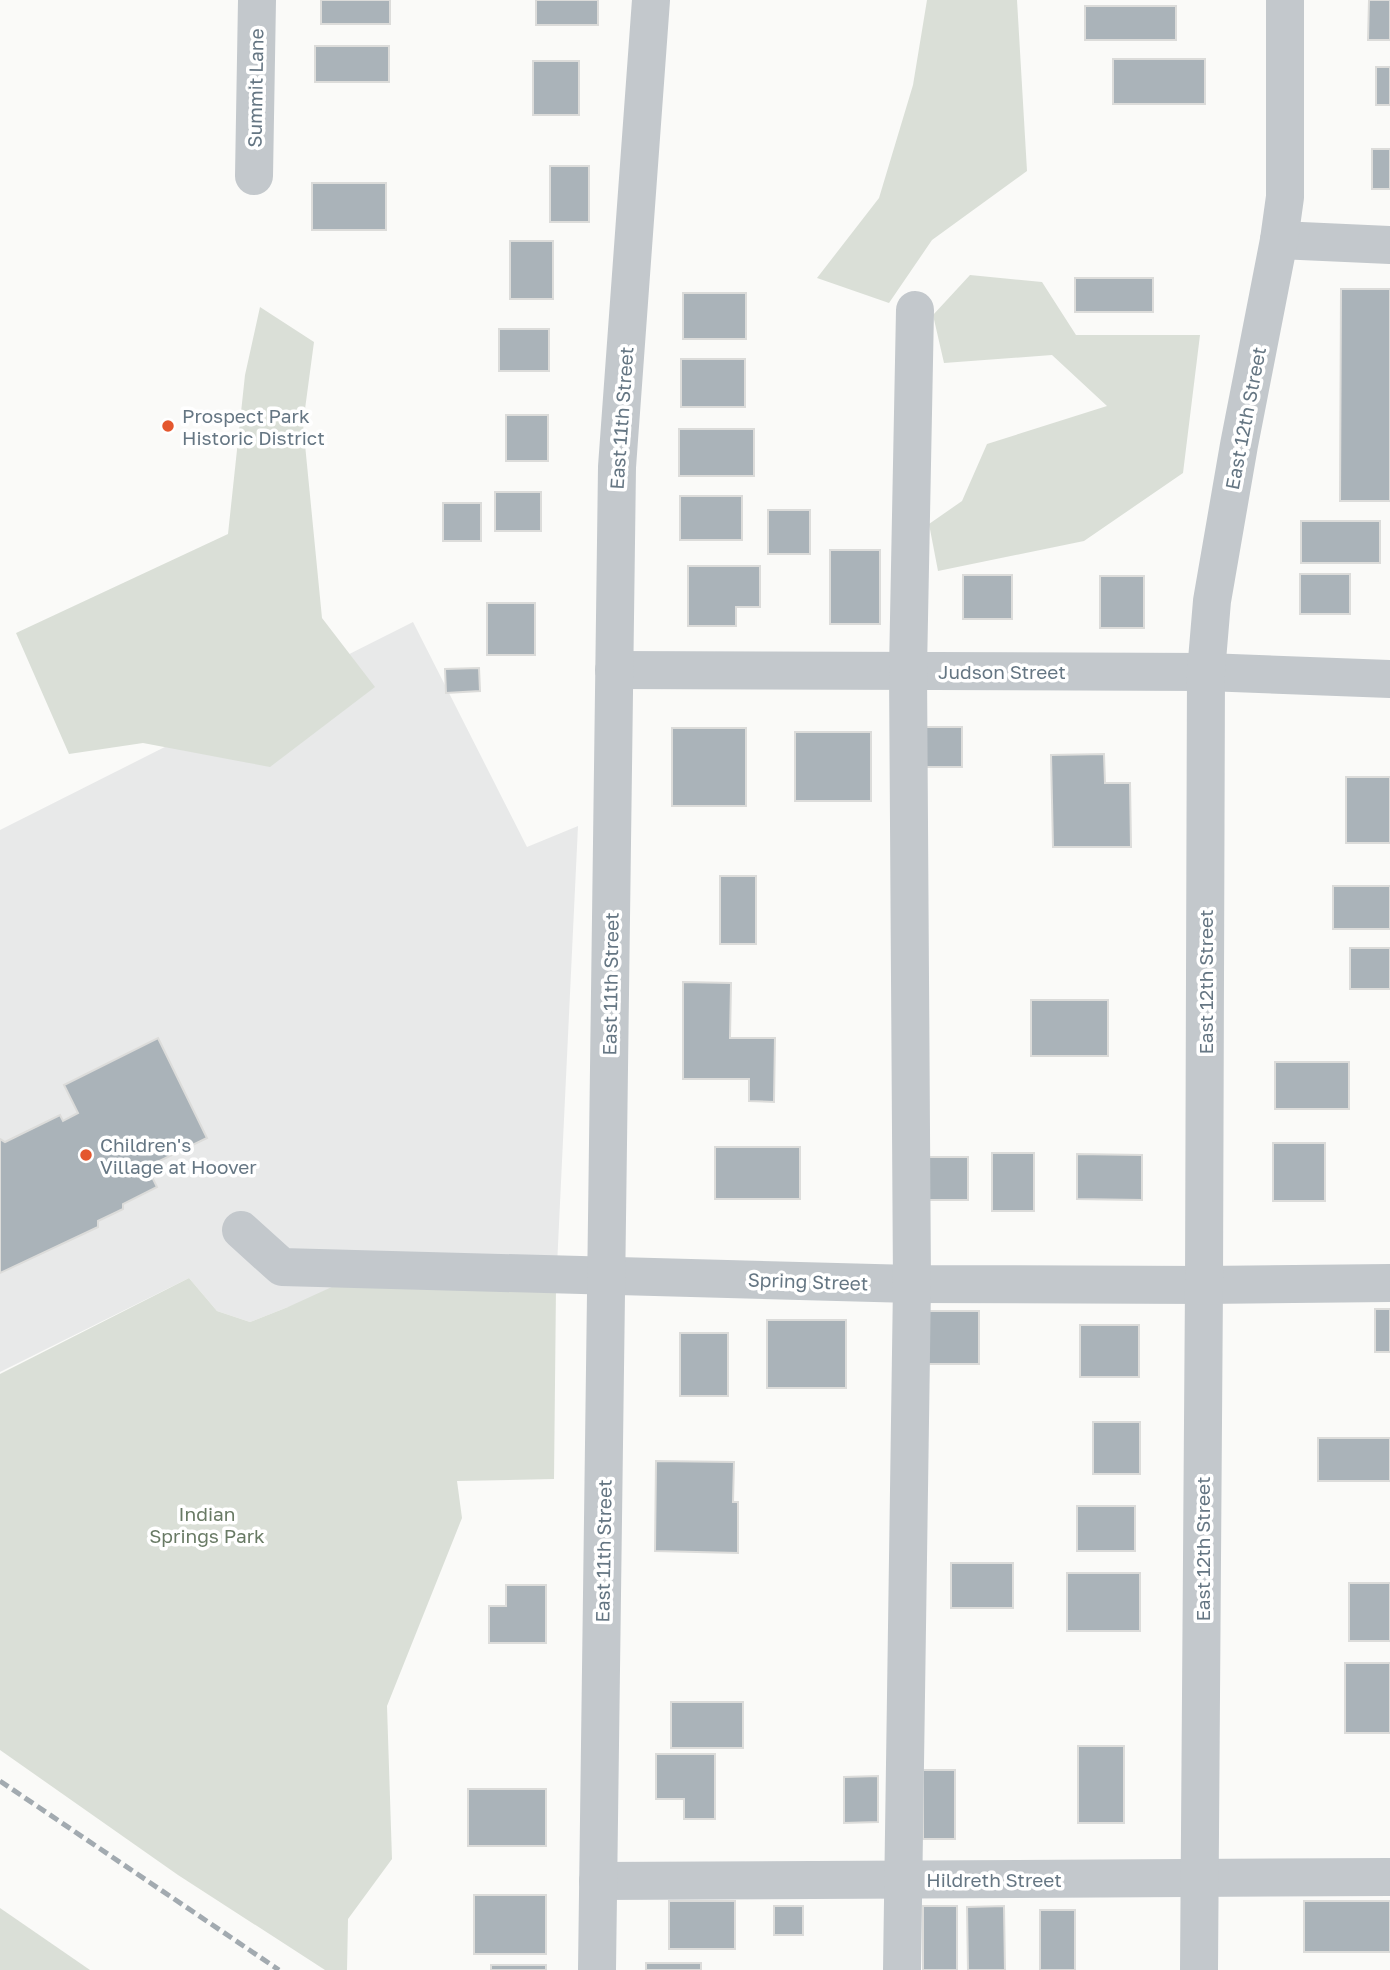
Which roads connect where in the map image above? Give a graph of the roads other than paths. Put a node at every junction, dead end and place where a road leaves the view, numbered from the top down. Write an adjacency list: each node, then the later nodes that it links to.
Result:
1 (257, 0): 4 (street, Summit Lane)
2 (651, 0): 8 (street, East 11th Street)
3 (1285, 0): 5 (street, East 12th Street)
4 (254, 176)
5 (1279, 240): 6 (street); 10 (street, East 12th Street)
6 (1390, 245)
7 (915, 310): 9 (street)
8 (614, 670): 9 (street, Judson Street); 13 (street, East 11th Street)
9 (908, 670): 10 (street, Judson Street); 15 (street)
10 (1206, 672): 11 (street, Judson Street); 16 (street, East 12th Street)
11 (1390, 679)
12 (241, 1230): 13 (street, Spring Street)
13 (607, 1275): 15 (street, Spring Street); 20 (street, East 11th Street)
14 (1390, 1283): 16 (street, Spring Street)
15 (912, 1284): 16 (street, Spring Street); 19 (street)
16 (1204, 1285): 18 (street, East 12th Street)
17 (1390, 1877): 18 (street, Hildreth Street)
18 (1200, 1878): 19 (street, Hildreth Street); 23 (street, East 12th Street)
19 (902, 1880): 20 (street, Hildreth Street); 22 (street)
20 (598, 1881): 21 (street, East 11th Street)
21 (597, 1970)
22 (902, 1970)
23 (1199, 1970)

